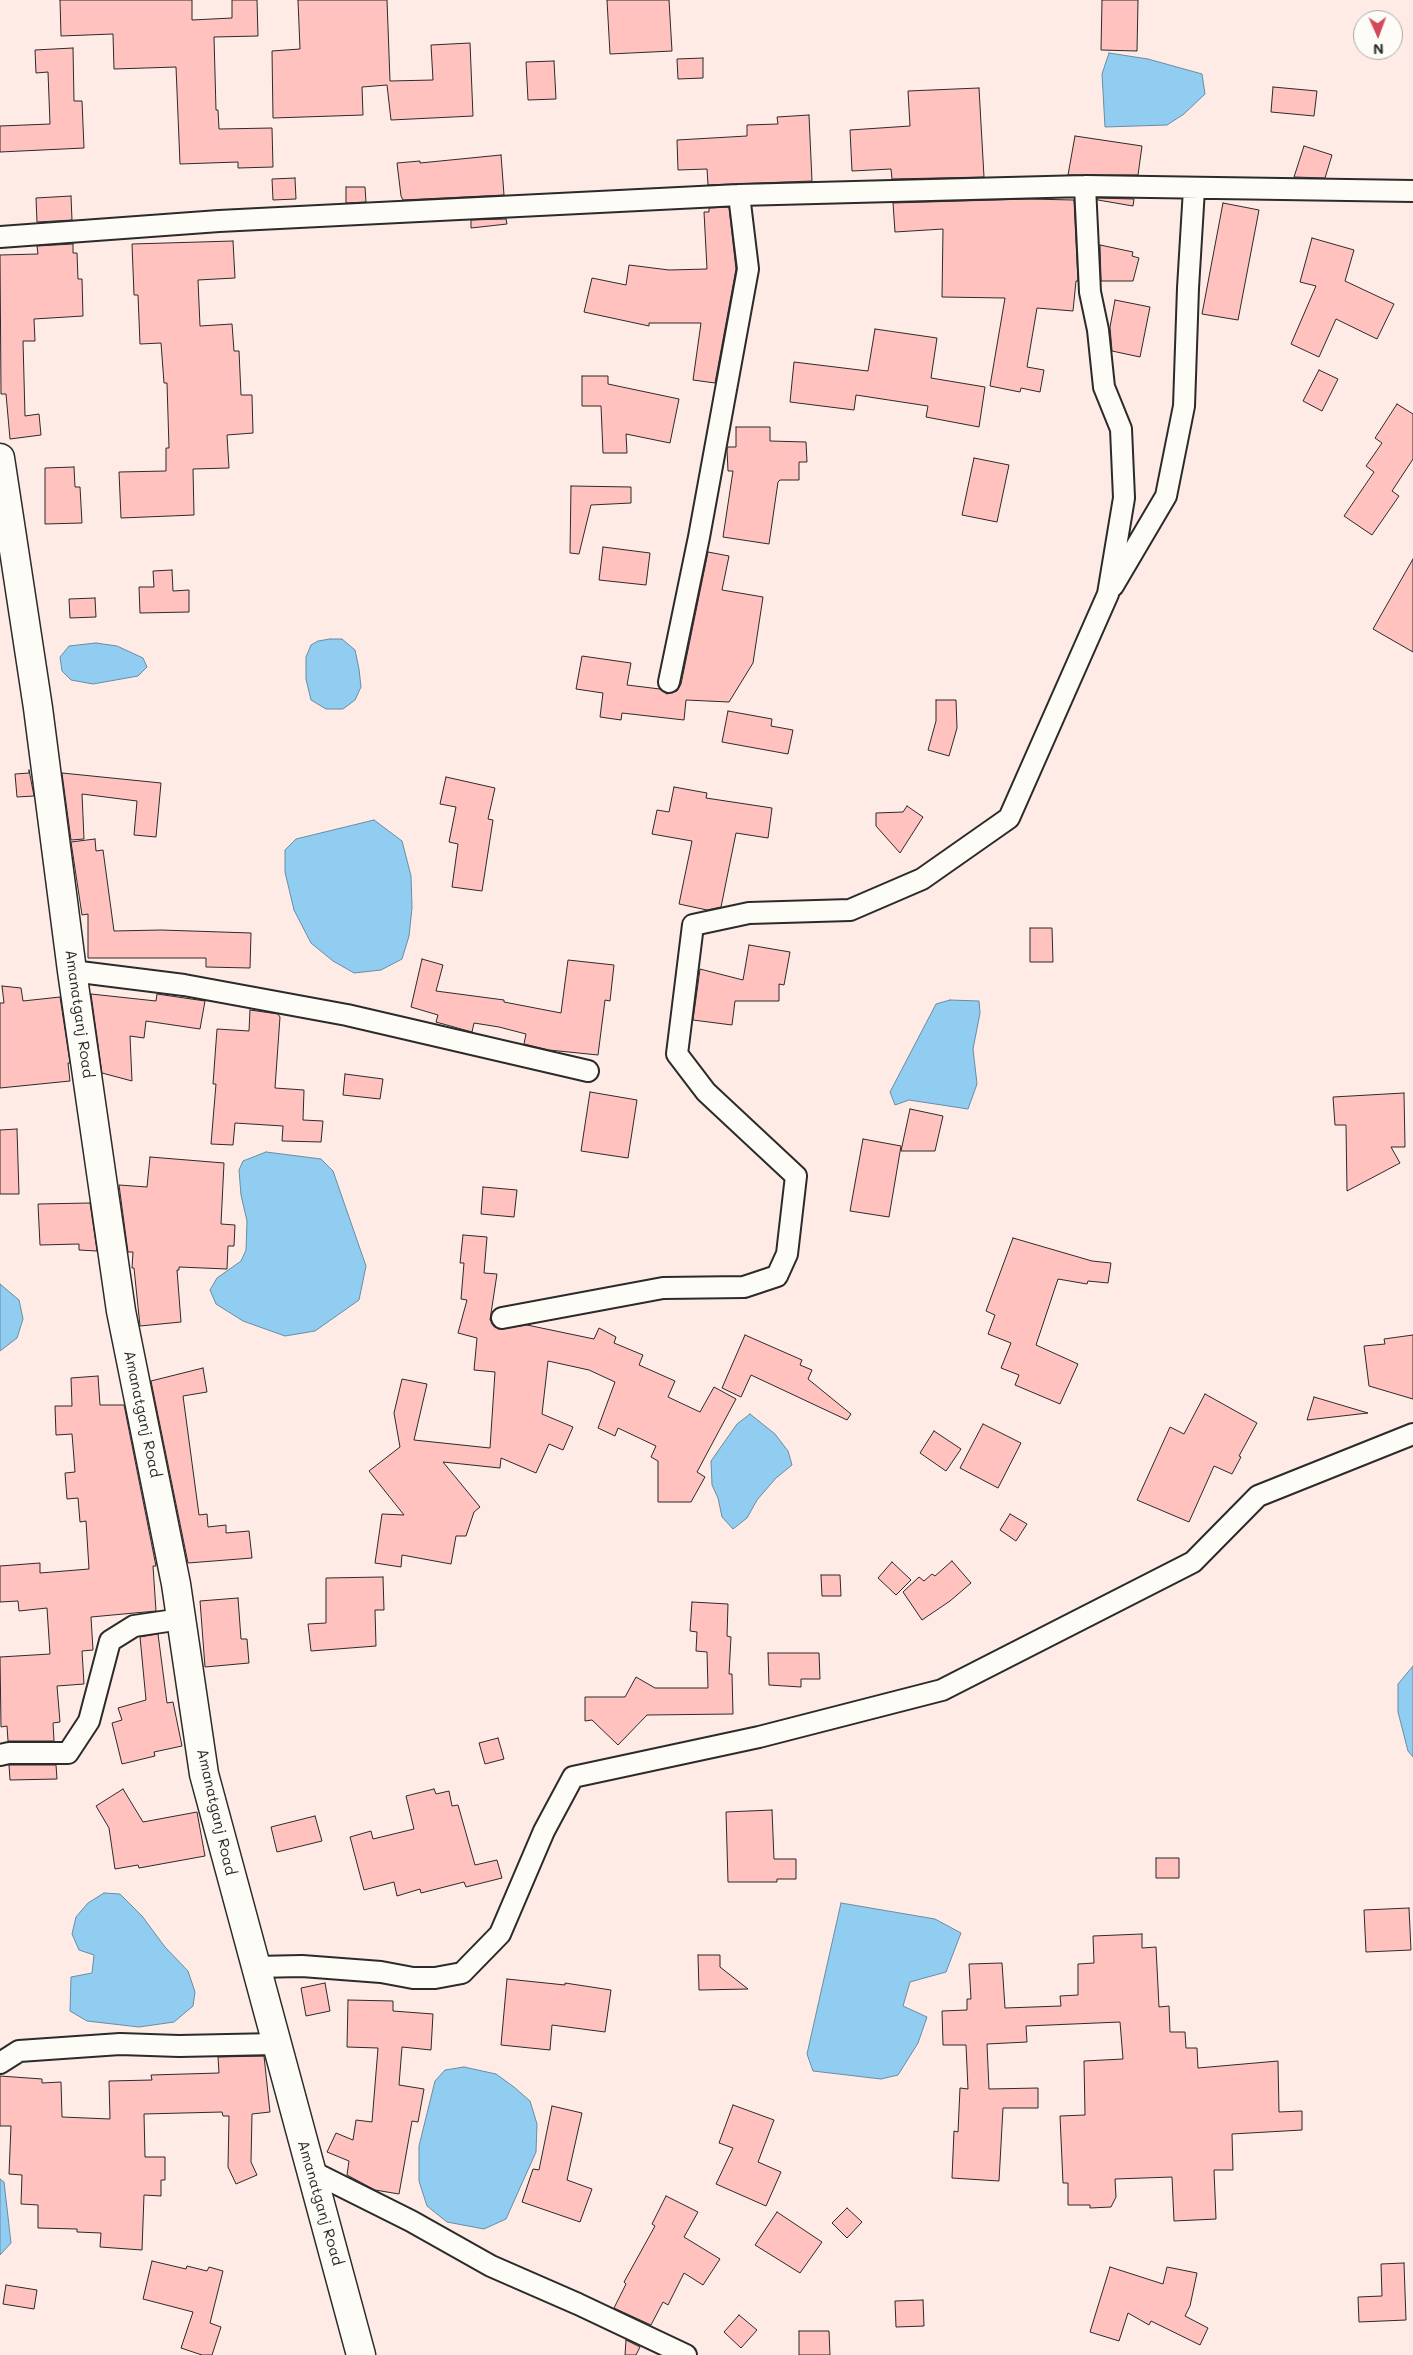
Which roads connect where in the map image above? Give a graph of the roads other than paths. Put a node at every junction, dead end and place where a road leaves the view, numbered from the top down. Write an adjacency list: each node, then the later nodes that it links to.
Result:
1 (1085, 186): 2 (street); 4 (street); 7 (street)
2 (1194, 189): 3 (street); 7 (street)
3 (1413, 191)
4 (739, 195): 5 (street); 8 (street)
5 (0, 237)
6 (0, 458): 9 (main road, Amanatganj Road)
7 (1108, 594): 11 (street)
8 (669, 682)
9 (72, 970): 10 (street); 13 (main road, Amanatganj Road)
10 (588, 1070)
11 (502, 1318)
12 (1413, 1434): 15 (street)
13 (181, 1619): 14 (street); 15 (main road, Amanatganj Road)
14 (0, 1755)
15 (255, 1967): 16 (main road, Amanatganj Road)
16 (276, 2044): 17 (street); 18 (main road, Amanatganj Road)
17 (0, 2064)
18 (311, 2171): 19 (main road, Amanatganj Road); 20 (street)
19 (361, 2355)
20 (686, 2355)

